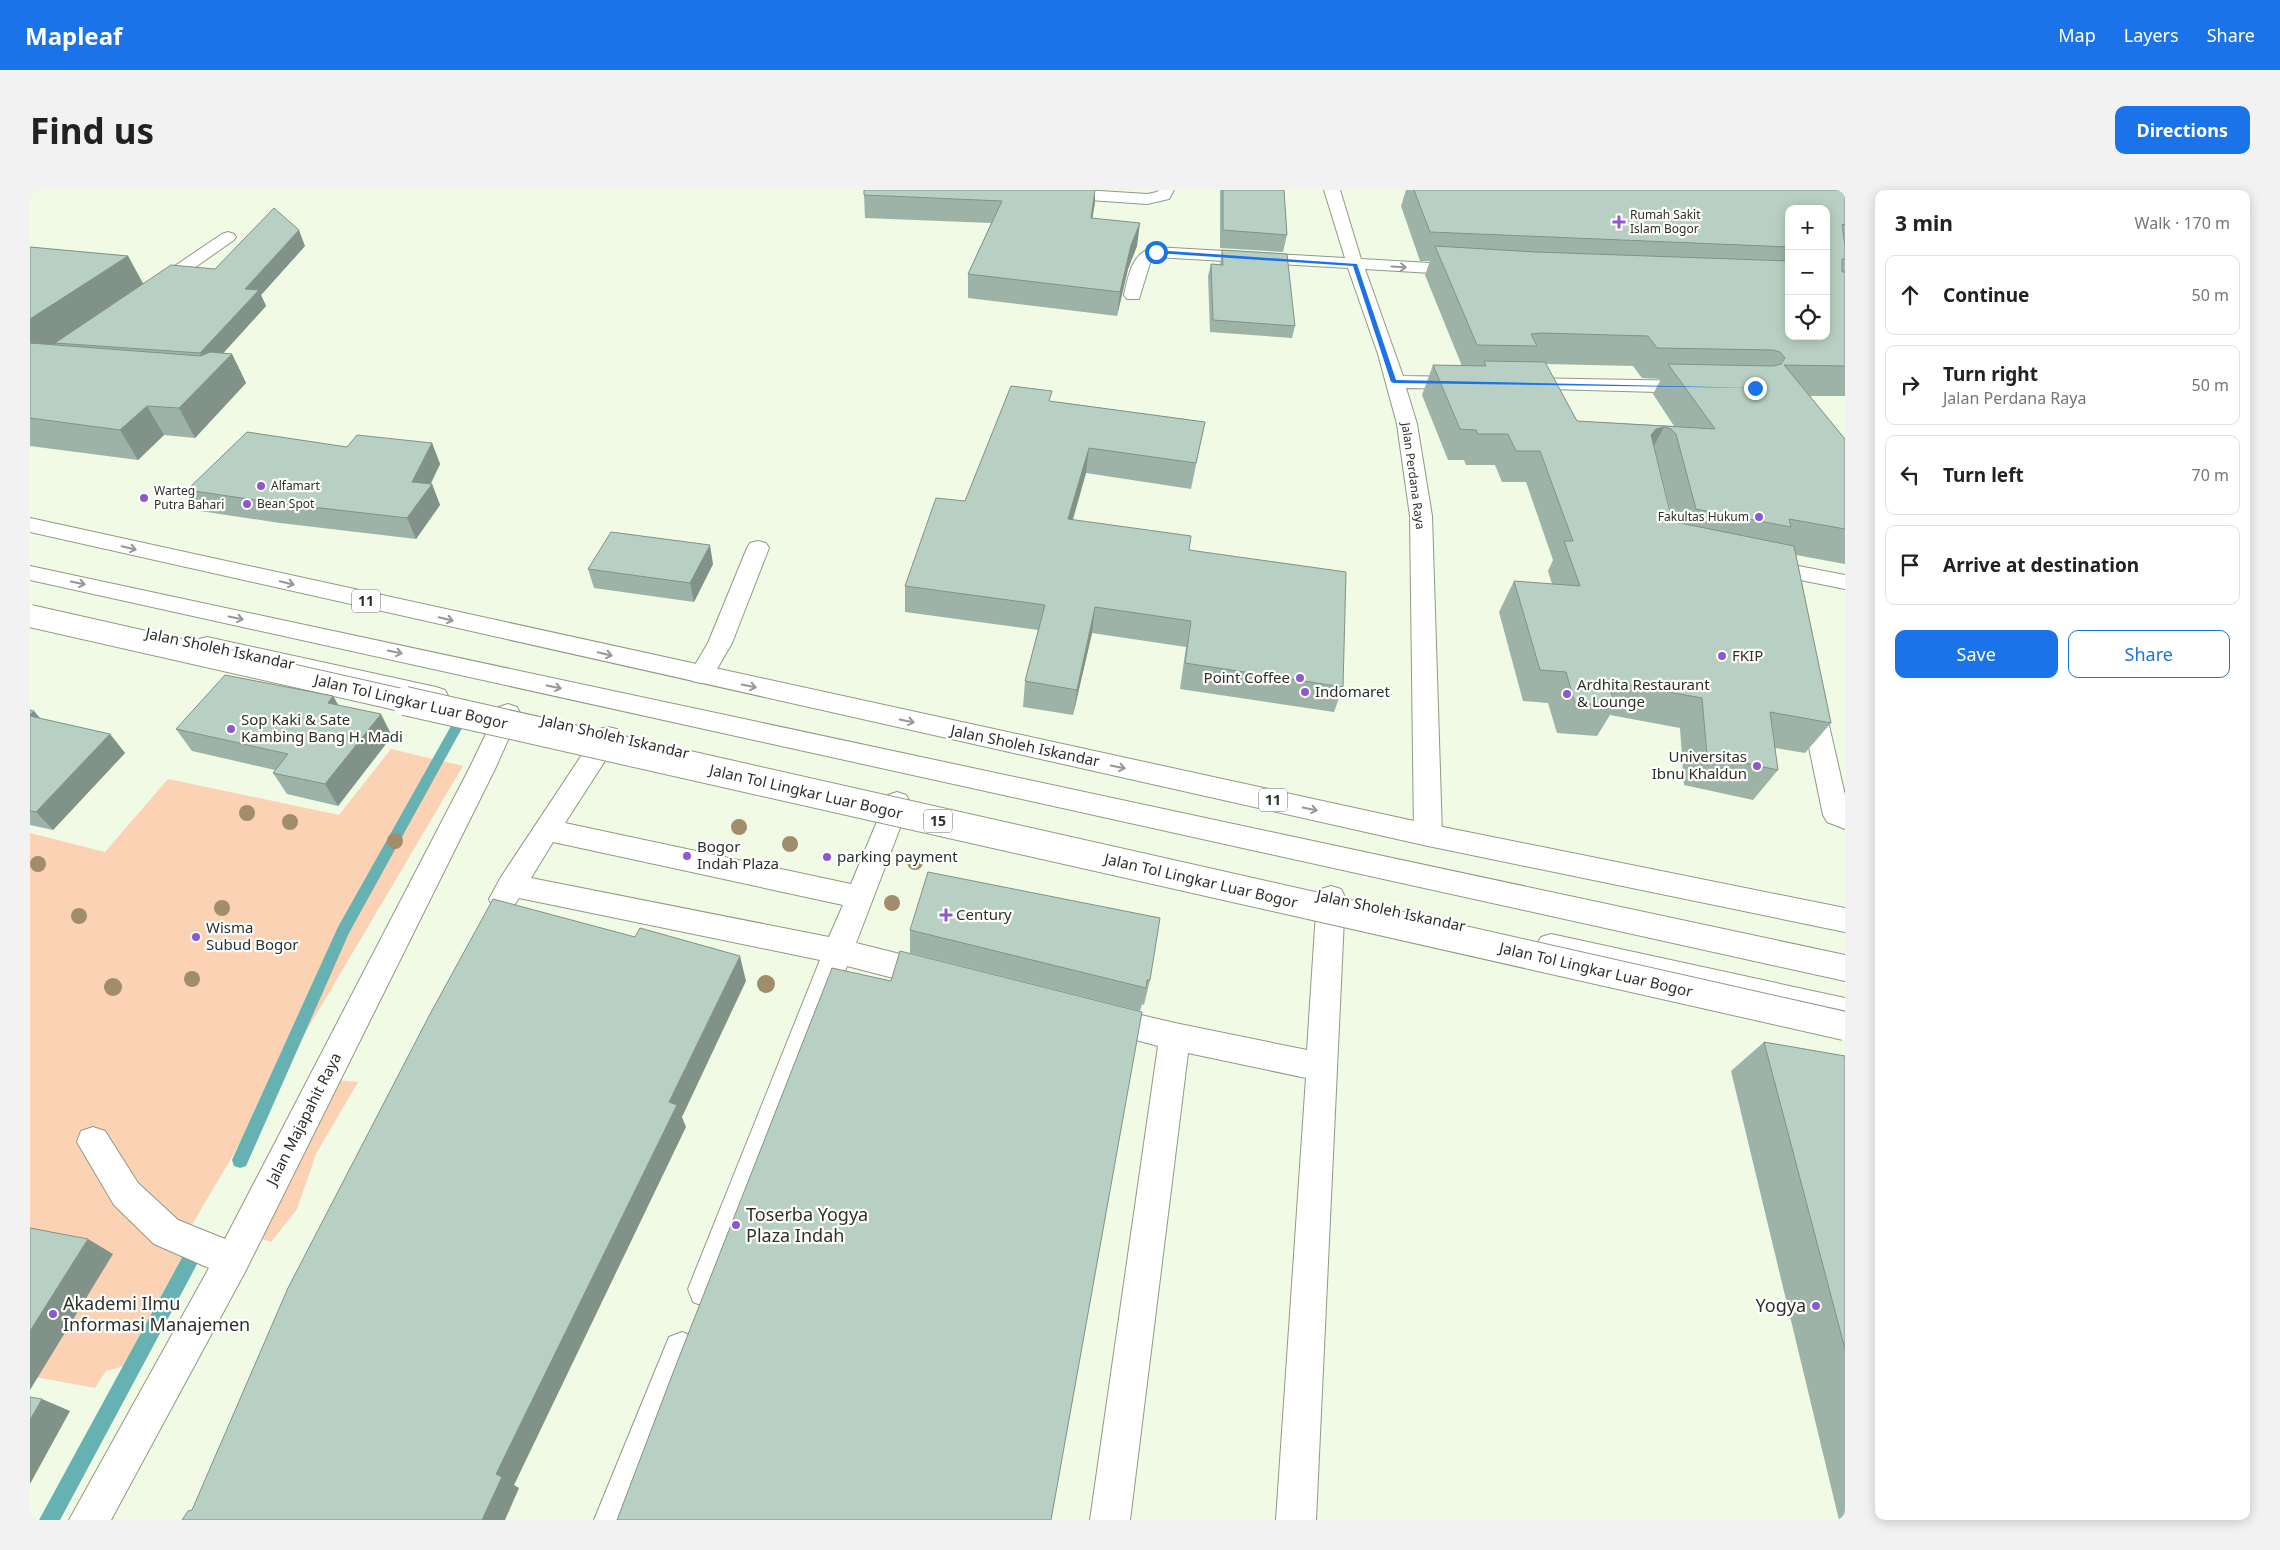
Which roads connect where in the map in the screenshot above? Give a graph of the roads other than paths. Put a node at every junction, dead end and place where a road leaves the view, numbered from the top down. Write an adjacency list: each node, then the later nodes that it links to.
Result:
1 (1017, 190): 2 (main road)
2 (1166, 190)
3 (1332, 190): 5 (main road, Jalan Perdana Raya)
4 (228, 237): 8 (main road)
5 (1357, 272): 6 (main road); 7 (main road); 9 (main road, Jalan Perdana Raya)
6 (1478, 277)
7 (1133, 295)
8 (141, 297)
9 (1394, 382): 10 (main road); 29 (main road, Jalan Perdana Raya)
10 (1482, 383)
11 (1502, 384): 12 (main road)
12 (1716, 387)
13 (30, 526): 22 (main road, Jalan Sholeh Iskandar / 11, one-way to 22)
14 (758, 548): 22 (main road)
15 (1745, 562): 16 (main road)
16 (1784, 570): 18 (main road); 19 (main road)
17 (30, 573): 36 (main road, one-way to 36)
18 (1845, 582)
19 (1788, 595)
20 (30, 607): 24 (main road, Jalan Sholeh Iskandar)
21 (30, 616): 40 (main road, Jalan Tol Lingkar Luar Bogor / 15, bridge)
22 (701, 675): 29 (main road, Jalan Sholeh Iskandar / 11, one-way to 29)
23 (1806, 678): 27 (main road)
24 (508, 713): 25 (main road, Jalan Sholeh Iskandar); 44 (main road, Jalan Majapahit Raya)
25 (608, 736): 26 (main road, Jalan Sholeh Iskandar); 28 (main road)
26 (897, 802): 31 (main road); 32 (main road, Jalan Sholeh Iskandar)
27 (1845, 819)
28 (546, 830): 30 (main road); 31 (main road)
29 (1428, 834): 33 (main road, Jalan Sholeh Iskandar / 11)
30 (511, 886): 34 (main road); 35 (main road)
31 (860, 897): 35 (main road)
32 (1331, 897): 38 (main road, Jalan Sholeh Iskandar); 42 (main road)
33 (1845, 920)
34 (488, 928)
35 (837, 951): 37 (main road); 46 (main road)
36 (1845, 968)
37 (962, 983)
38 (1845, 1010)
39 (1078, 1012): 41 (main road)
40 (1845, 1026)
41 (1174, 1037): 42 (main road); 47 (main road)
42 (1322, 1067): 48 (main road)
43 (93, 1142): 44 (main road)
44 (233, 1260): 45 (main road, Jalan Majapahit Raya)
45 (89, 1520)
46 (614, 1520)
47 (1110, 1520)
48 (1296, 1520)

